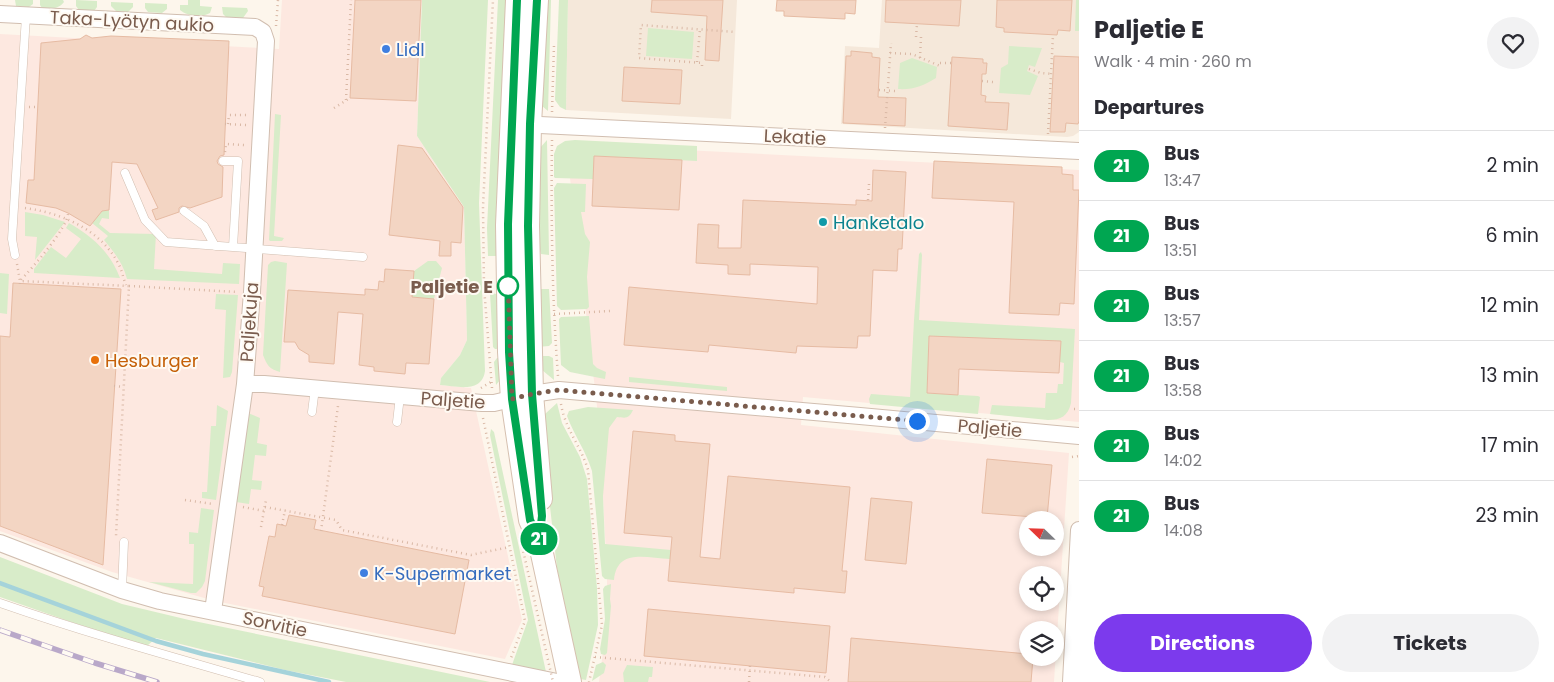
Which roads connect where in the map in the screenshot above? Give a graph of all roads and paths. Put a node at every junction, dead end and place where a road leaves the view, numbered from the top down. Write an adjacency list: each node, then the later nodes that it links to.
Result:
1 (351, 0): 29 (path)
2 (493, 0): 65 (path)
3 (517, 0): 32 (main road)
4 (537, 0): 32 (main road)
5 (0, 14): 6 (street, Taka-Lyötyn aukio)
6 (26, 16): 9 (street, Taka-Lyötyn aukio); 46 (lane)
7 (916, 24): 12 (path)
8 (700, 30): 10 (path); 18 (path); 18 (path)
9 (263, 32): 52 (street, Paljekuja)
10 (735, 32)
11 (1053, 35): 22 (path)
12 (916, 37)
13 (920, 37): 17 (path)
14 (554, 40): 34 (path)
15 (890, 43): 16 (path)
16 (890, 53): 17 (path); 26 (path)
17 (920, 58): 19 (path)
18 (697, 62): 20 (path)
19 (952, 63)
20 (702, 66)
21 (1029, 69): 22 (path)
22 (1052, 74): 35 (path)
23 (982, 81): 24 (path)
24 (993, 82)
25 (878, 90): 26 (path)
26 (888, 90): 27 (path); 36 (path)
27 (896, 91)
28 (350, 98): 29 (path)
29 (346, 100): 30 (path)
30 (334, 108)
31 (251, 115): 33 (path)
32 (521, 124): 34 (street, Lekatie); 67 (main road)
33 (250, 125)
34 (552, 125): 36 (street, Lekatie); 59 (path)
35 (1048, 138)
36 (884, 142): 41 (street, Lekatie)
37 (226, 144): 38 (path)
38 (230, 144): 39 (path); 40 (path)
39 (249, 145)
40 (230, 151)
41 (1079, 151)
42 (223, 161): 51 (lane)
43 (125, 173): 50 (lane)
44 (869, 184): 45 (path)
45 (868, 200)
46 (14, 206): 49 (path); 53 (lane)
47 (184, 211): 50 (lane)
48 (68, 213): 49 (path)
49 (68, 219): 55 (path); 56 (path)
50 (215, 246): 51 (lane)
51 (233, 248): 52 (lane)
52 (254, 249): 54 (lane); 61 (street, Paljekuja)
53 (15, 255): 55 (path)
54 (363, 256)
55 (20, 282): 56 (path)
56 (128, 286): 57 (path); 63 (path)
57 (242, 292)
58 (611, 311): 59 (path)
59 (554, 314): 60 (path)
60 (559, 381)
61 (244, 384): 64 (street, Paljetie); 93 (street, Paljekuja)
62 (114, 386): 63 (path)
63 (124, 387): 86 (path)
64 (315, 388): 66 (street, Paljetie); 72 (lane)
65 (492, 389)
66 (400, 396): 67 (street, Paljetie); 74 (lane)
67 (522, 396): 75 (street, Paljetie); 87 (main road)
68 (339, 402): 81 (path)
69 (1074, 409): 70 (path)
70 (1079, 409)
71 (562, 410): 94 (path)
72 (312, 412)
73 (483, 416): 90 (path)
74 (397, 422)
75 (1079, 436)
76 (1079, 456): 77 (path)
77 (1072, 457)
78 (266, 500): 79 (path)
79 (264, 507): 80 (path); 83 (path)
80 (285, 510): 81 (path); 82 (path)
81 (324, 517): 85 (path); 90 (path)
82 (282, 524)
83 (261, 527)
84 (1079, 530): 104 (street)
85 (321, 531)
86 (116, 536)
87 (530, 538): 99 (path, bridge); 100 (main road)
88 (124, 542): 91 (lane)
89 (0, 543): 91 (street, Sorvitie)
90 (510, 547): 97 (path)
91 (122, 590): 93 (street, Sorvitie)
92 (0, 603): 98 (lane)
93 (213, 611): 97 (street, Sorvitie)
94 (595, 657): 96 (path); 101 (path)
95 (750, 666): 96 (path)
96 (750, 671): 102 (path); 103 (path)
97 (507, 673): 99 (street, Sorvitie)
98 (260, 682)
99 (555, 682)
100 (570, 682)
101 (589, 682)
102 (749, 682)
103 (831, 682)
104 (1072, 682)

